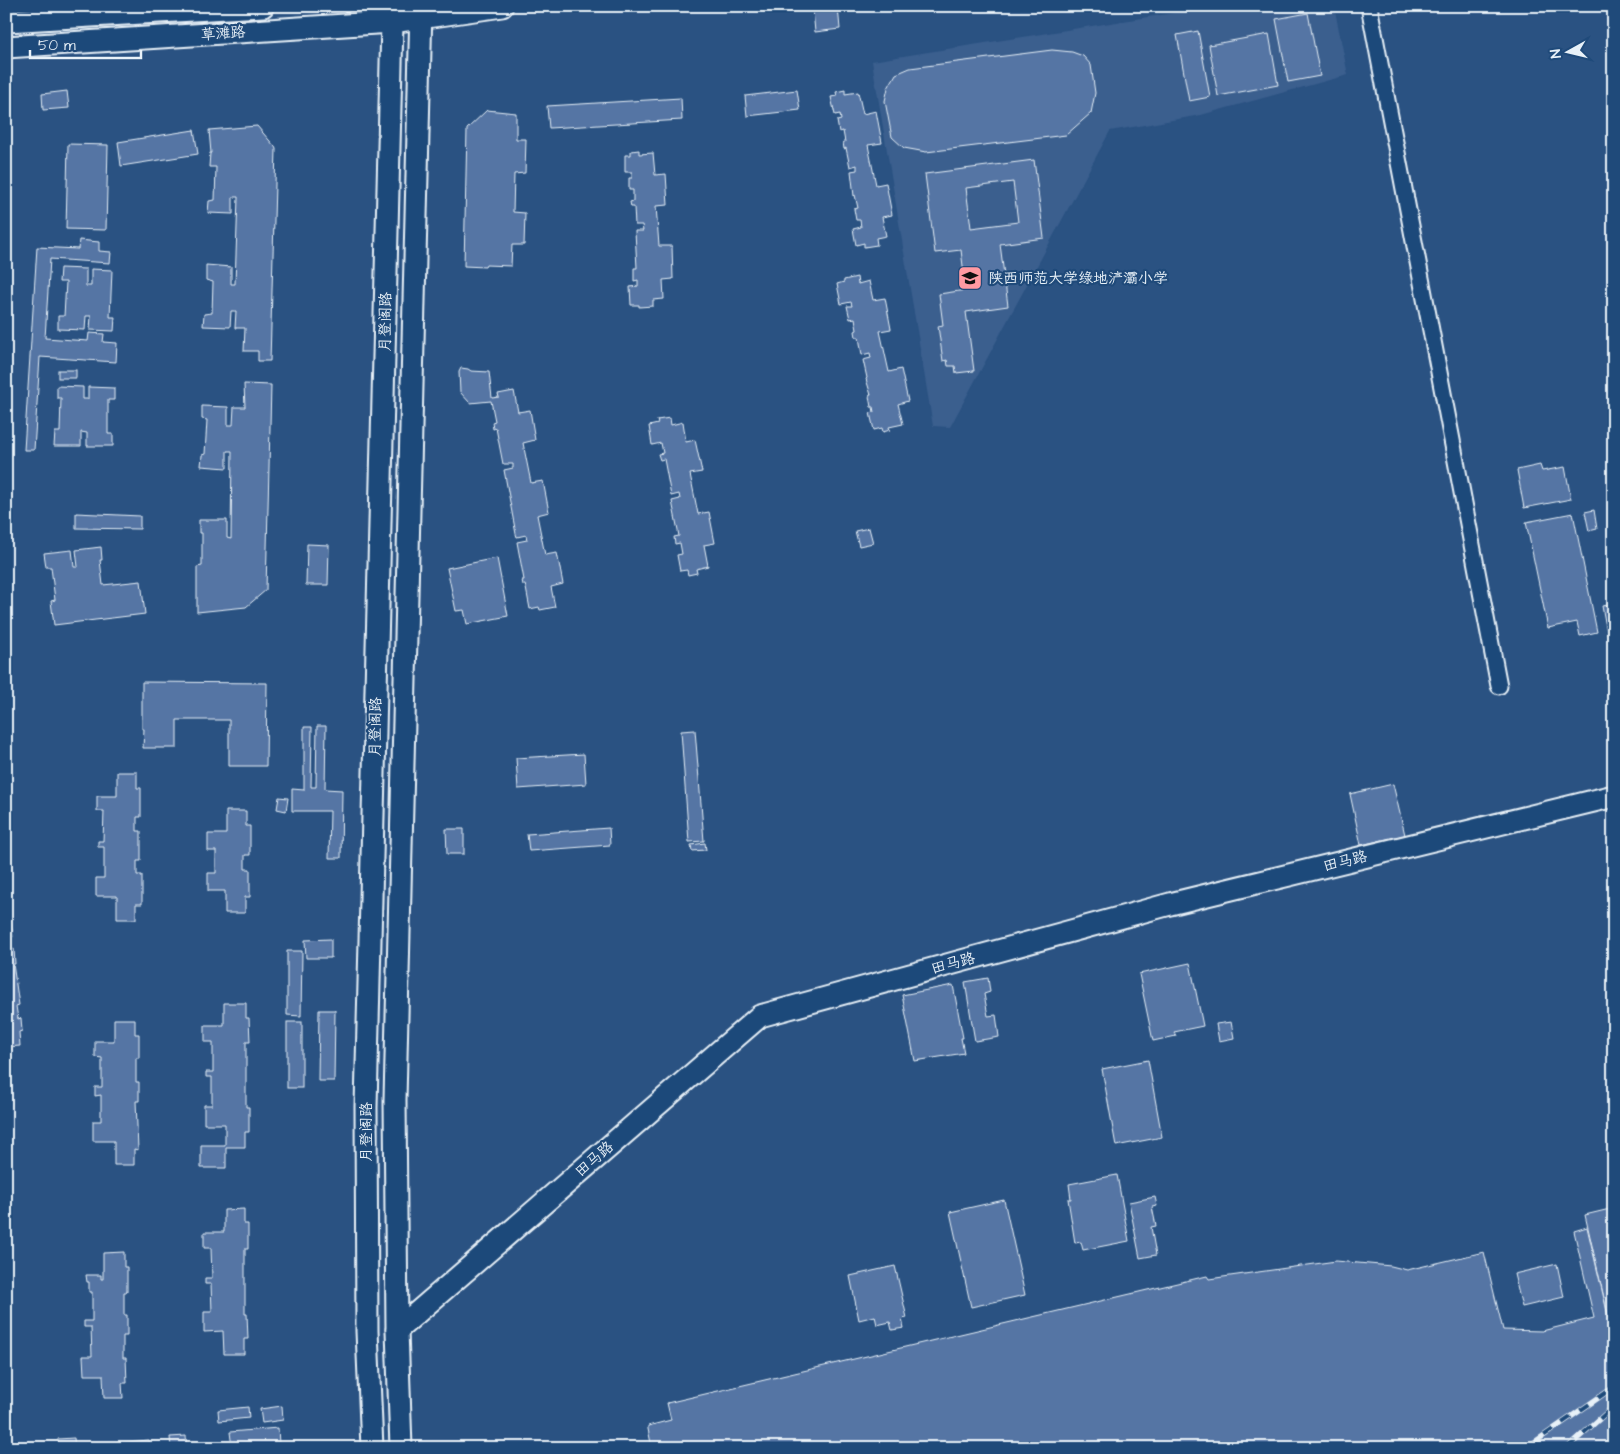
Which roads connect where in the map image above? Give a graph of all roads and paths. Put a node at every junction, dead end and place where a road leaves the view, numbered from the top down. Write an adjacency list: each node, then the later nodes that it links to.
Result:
1 (263, 6): 5 (main road, 草滩路)
2 (502, 6): 4 (main road, 草滩路)
3 (1369, 6): 7 (street)
4 (407, 11): 6 (main road, 草滩路); 9 (main road, 月登阁路); 10 (main road, 月登阁路)
5 (6, 22)
6 (6, 46)
7 (1499, 686)
8 (1614, 796): 9 (main road, 田马路)
9 (397, 1330): 11 (main road, 月登阁路)
10 (372, 1448)
11 (401, 1448)

